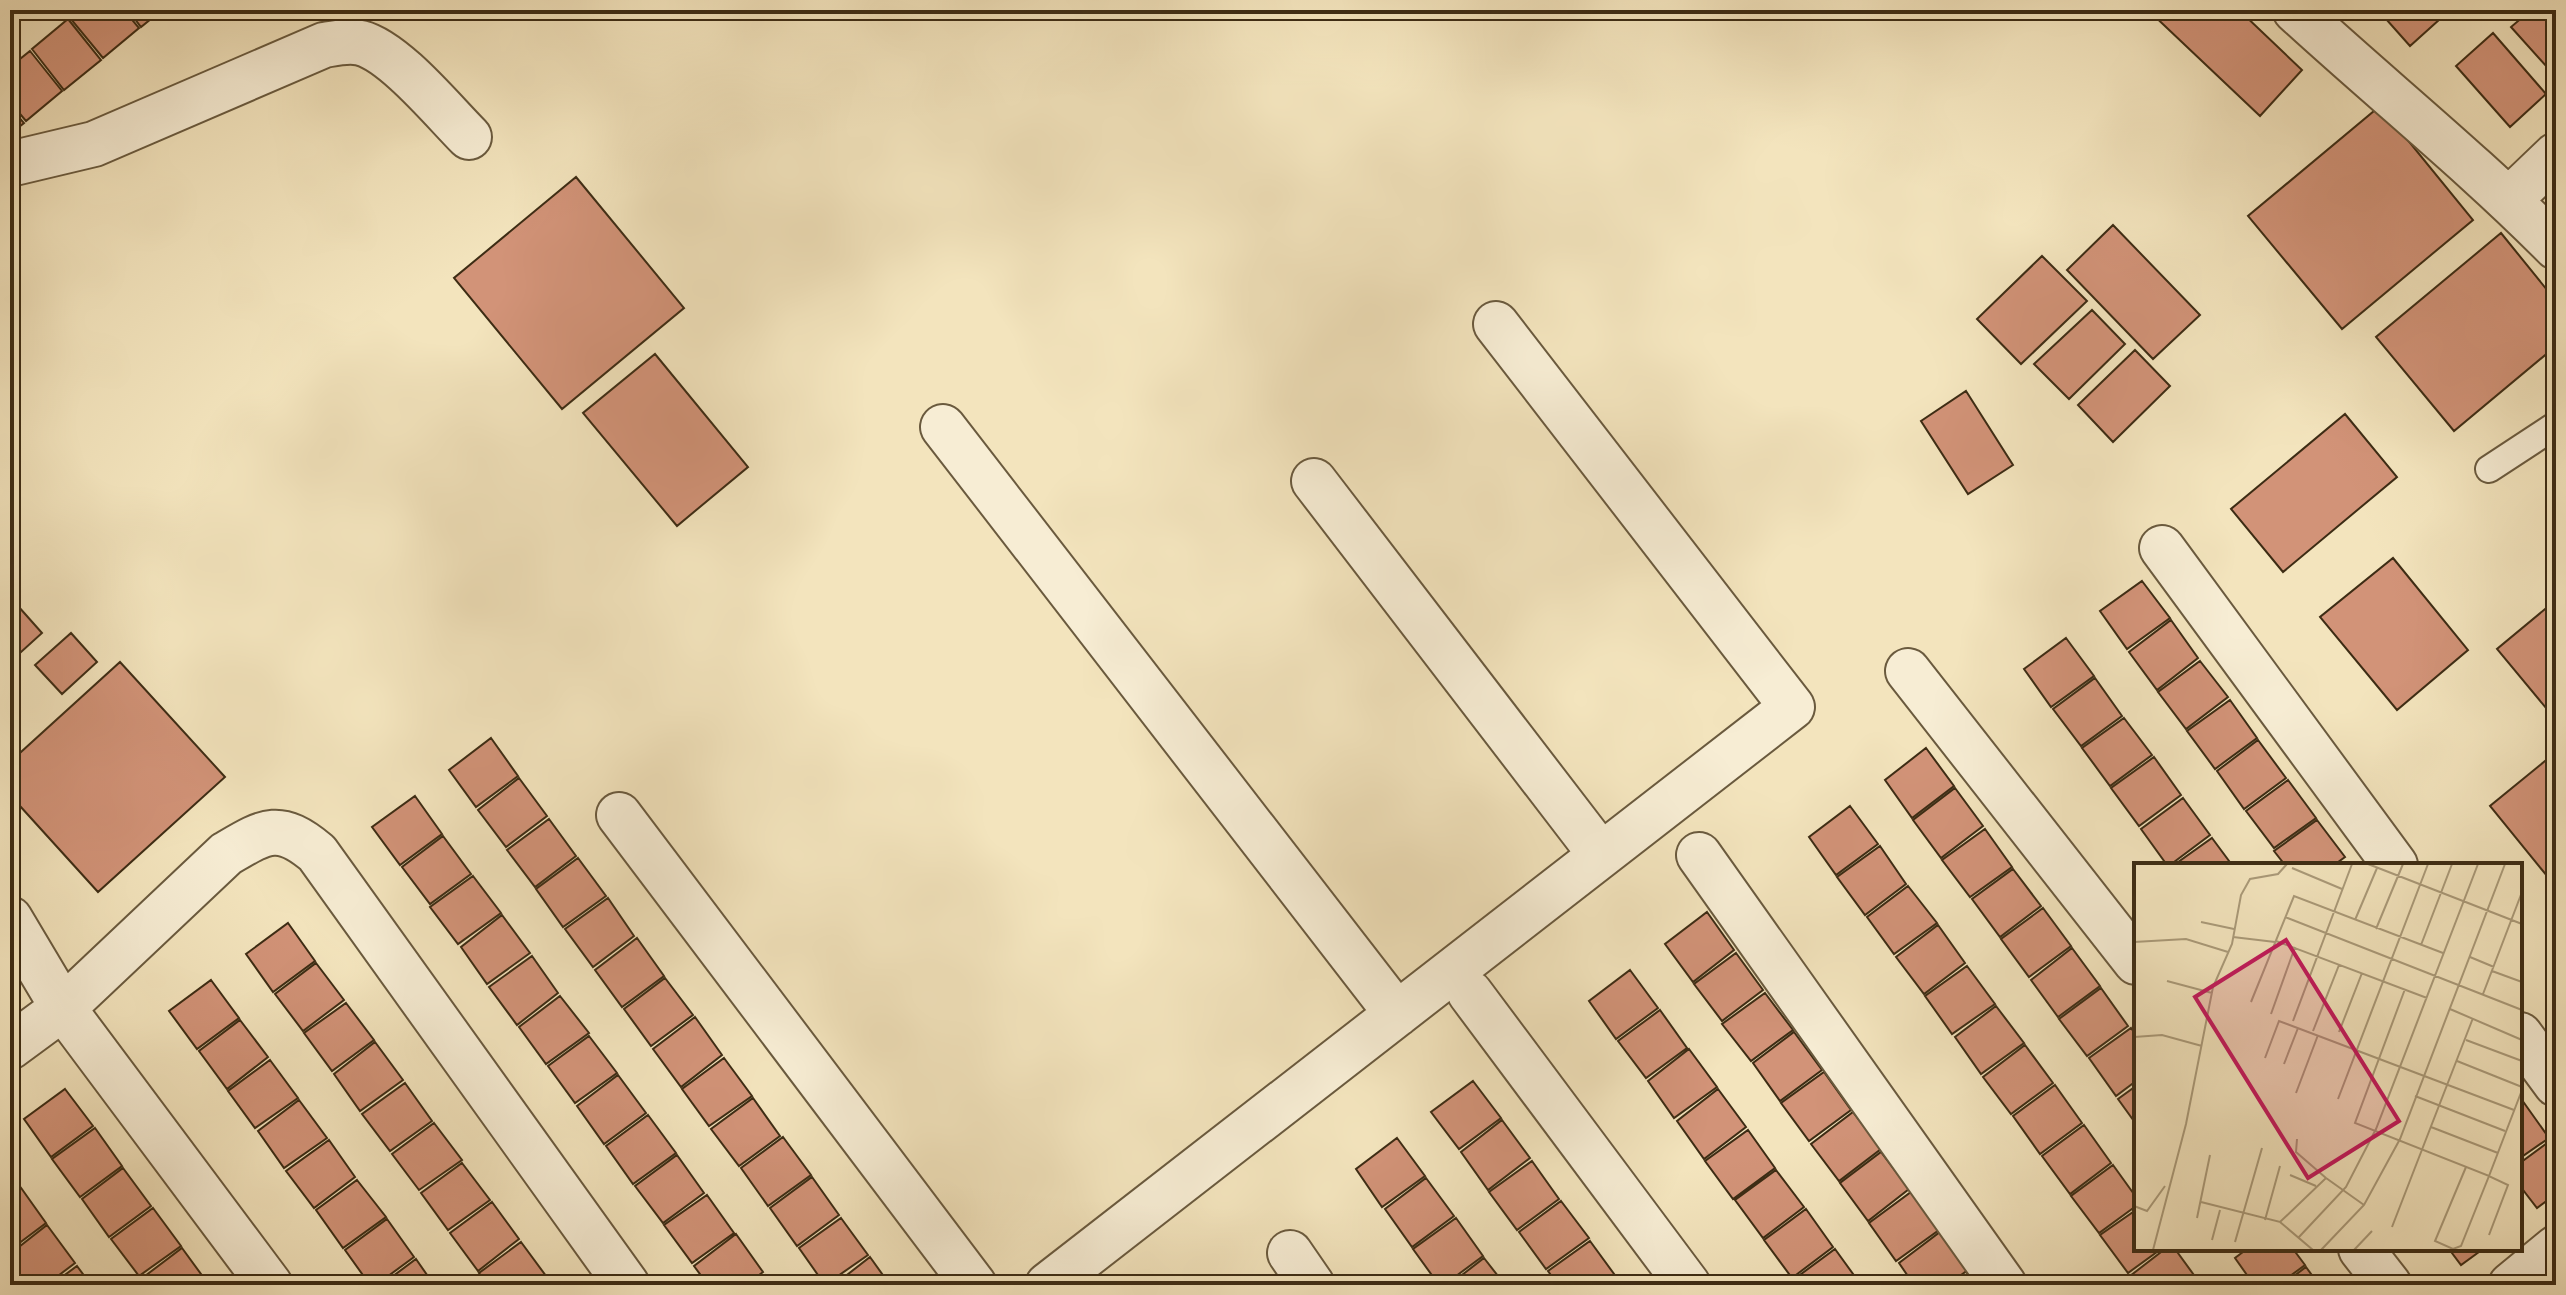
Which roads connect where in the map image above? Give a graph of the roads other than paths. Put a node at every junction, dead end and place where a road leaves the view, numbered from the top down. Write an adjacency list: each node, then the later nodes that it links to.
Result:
1 (2295, 10): 5 (street)
2 (469, 137): 4 (street)
3 (2556, 155): 5 (street)
4 (10, 164)
5 (2509, 200): 6 (street)
6 (2556, 247)
7 (1496, 324): 15 (street)
8 (2556, 425): 10 (lane)
9 (943, 427): 22 (street)
10 (2489, 469)
11 (1314, 481): 15 (street)
12 (2162, 548): 17 (street)
13 (1908, 671): 19 (street)
14 (619, 815): 30 (street)
15 (1601, 855): 22 (street)
16 (1699, 855): 33 (street)
17 (2394, 863)
18 (10, 919): 21 (street)
19 (2134, 959)
20 (1470, 993): 32 (street)
21 (63, 1008): 24 (street); 28 (street); 29 (street)
22 (1397, 1014): 31 (street)
23 (2522, 1038): 25 (street)
24 (10, 1047)
25 (2556, 1084)
26 (2556, 1248): 35 (street)
27 (2363, 1251): 34 (street)
28 (270, 1285)
29 (627, 1285)
30 (974, 1285)
31 (1048, 1285)
32 (1688, 1285)
33 (2004, 1285)
34 (2389, 1285)
35 (2511, 1285)

